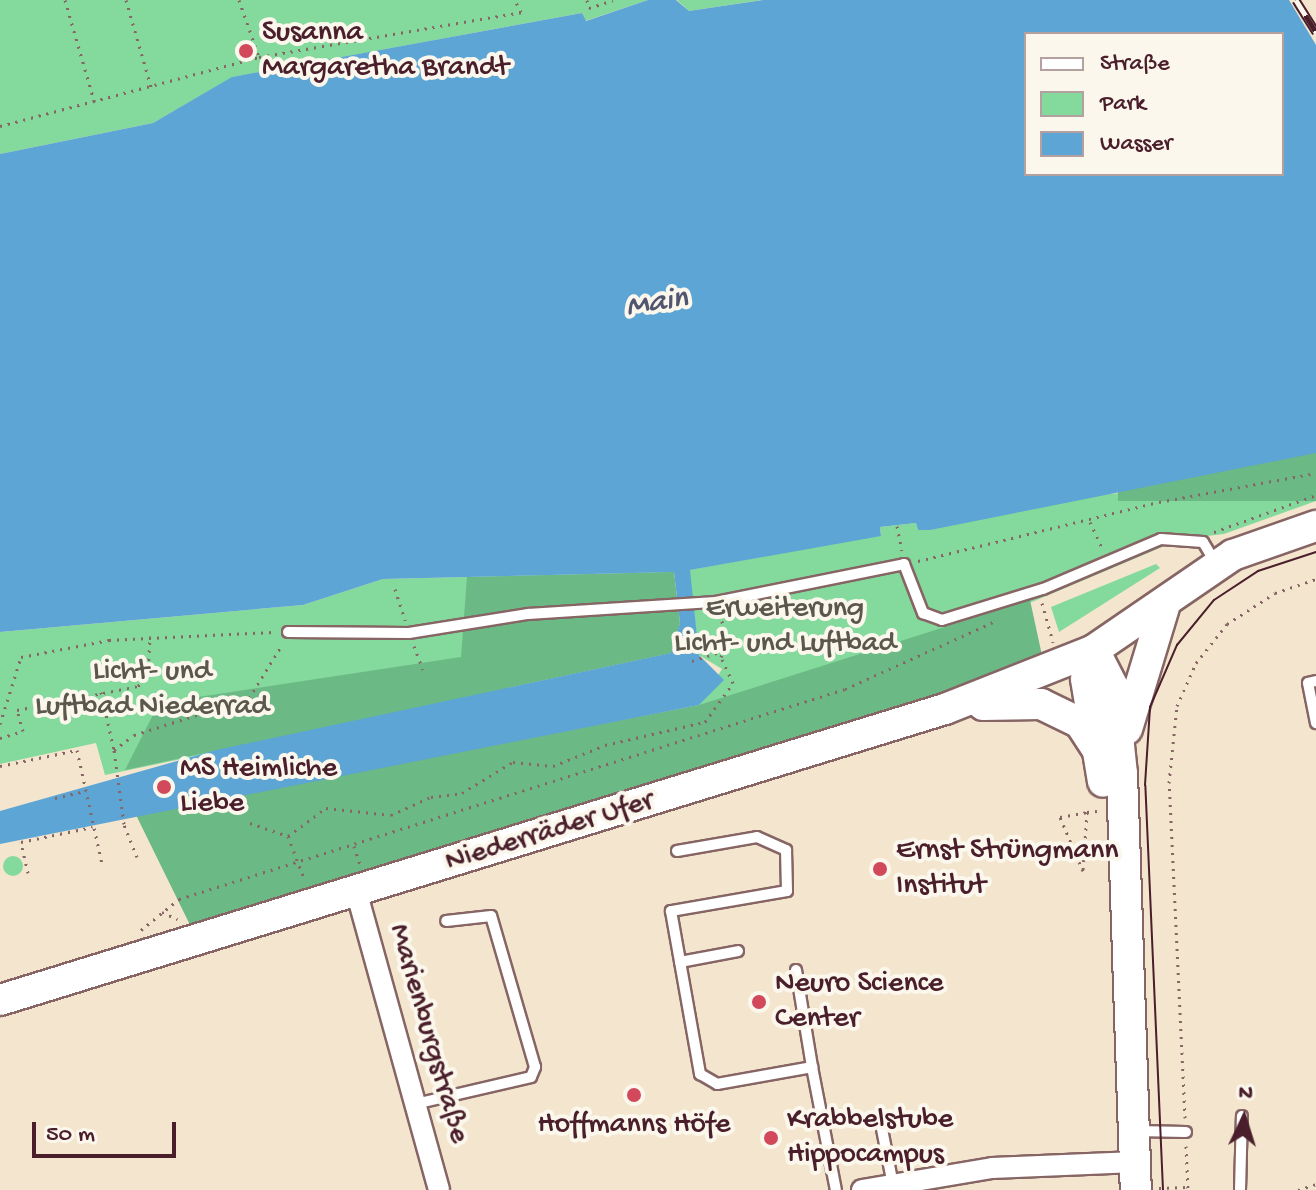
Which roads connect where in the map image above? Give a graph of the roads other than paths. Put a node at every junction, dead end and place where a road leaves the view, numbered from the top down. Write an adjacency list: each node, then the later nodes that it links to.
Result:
1 (1316, 526): 2 (main road, Niederräder Ufer)
2 (1210, 553): 3 (main road, Niederräder Ufer); 4 (lane)
3 (1164, 607): 5 (main road, Niederräder Ufer); 9 (main road)
4 (288, 632)
5 (1094, 650): 7 (main road, Niederräder Ufer); 9 (main road)
6 (1316, 681): 8 (lane)
7 (945, 709): 9 (main road); 11 (main road, Niederräder Ufer)
8 (1316, 723)
9 (1111, 770): 21 (main road)
10 (677, 851): 14 (lane)
11 (359, 881): 16 (main road, Niederräder Ufer); 18 (street, Marienburgstraße)
12 (446, 921): 18 (lane)
13 (738, 951): 14 (lane)
14 (680, 962): 17 (lane)
15 (796, 970): 17 (lane)
16 (0, 1000)
17 (812, 1067): 26 (lane)
18 (415, 1104): 25 (street, Marienburgstraße)
19 (1242, 1116): 28 (lane)
20 (882, 1129): 24 (lane)
21 (1136, 1131): 22 (lane); 23 (main road)
22 (1186, 1132)
23 (1143, 1180): 24 (street)
24 (893, 1185): 27 (street)
25 (439, 1190)
26 (836, 1190)
27 (862, 1190)
28 (1240, 1190)

